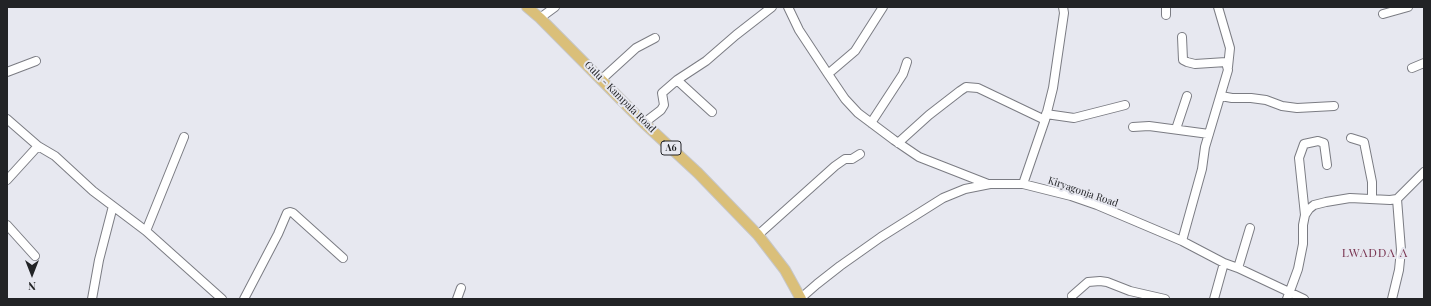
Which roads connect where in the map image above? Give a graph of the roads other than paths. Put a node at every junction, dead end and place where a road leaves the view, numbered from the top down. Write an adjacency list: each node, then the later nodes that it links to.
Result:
1 (527, 7): 10 (main road, Gulu - Kampala Road / A6)
2 (555, 7): 10 (street)
3 (772, 7): 21 (street)
4 (788, 7): 19 (street)
5 (883, 7): 19 (street)
6 (1063, 7): 27 (street)
7 (1218, 7): 16 (street)
8 (1408, 7): 9 (street)
9 (1383, 14)
10 (540, 18): 20 (main road, Gulu - Kampala Road / A6)
11 (1182, 37): 16 (street)
12 (655, 38): 20 (street)
13 (36, 61): 18 (street)
14 (907, 62): 30 (street)
15 (1424, 63): 17 (street)
16 (1228, 67): 23 (street)
17 (1412, 68)
18 (7, 72)
19 (828, 74): 30 (street)
20 (602, 79): 29 (main road, Gulu - Kampala Road / A6)
21 (677, 80): 26 (street); 29 (street)
22 (1187, 96): 32 (street)
23 (1221, 96): 25 (street); 33 (street)
24 (1125, 105): 27 (street)
25 (1334, 106)
26 (712, 112)
27 (1045, 117): 36 (street); 43 (street)
28 (7, 120): 37 (street)
29 (644, 123): 51 (main road, Gulu - Kampala Road / A6)
30 (871, 123): 36 (street)
31 (1133, 127): 32 (street)
32 (1176, 129): 33 (street)
33 (1209, 134): 52 (street)
34 (184, 137): 50 (street)
35 (1351, 138): 45 (street)
36 (898, 143): 42 (street)
37 (38, 146): 41 (street); 46 (street)
38 (860, 154): 51 (street)
39 (1327, 165): 47 (street)
40 (1424, 172): 44 (street)
41 (7, 180)
42 (990, 184): 43 (street, Kiryagonja Road); 64 (street, Kiryagonja Road)
43 (1023, 184): 52 (street, Kiryagonja Road)
44 (1397, 198): 45 (street); 68 (street)
45 (1372, 199): 47 (street)
46 (112, 206): 50 (street); 61 (street)
47 (1305, 215): 59 (street)
48 (7, 225): 53 (street)
49 (1250, 228): 56 (street)
50 (146, 231): 60 (street)
51 (758, 235): 64 (main road, Gulu - Kampala Road / A6)
52 (1182, 241): 55 (street, Kiryagonja Road)
53 (35, 256)
54 (342, 258): 62 (street)
55 (1224, 263): 56 (street, Kiryagonja Road); 66 (street)
56 (1238, 268): 59 (street, Kiryagonja Road)
57 (461, 288): 63 (street)
58 (1072, 296): 65 (street)
59 (1288, 296): 67 (street, Kiryagonja Road)
60 (218, 298)
61 (92, 299)
62 (244, 299)
63 (457, 299)
64 (801, 299)
65 (1165, 299)
66 (1214, 299)
67 (1304, 299)
68 (1392, 299)

